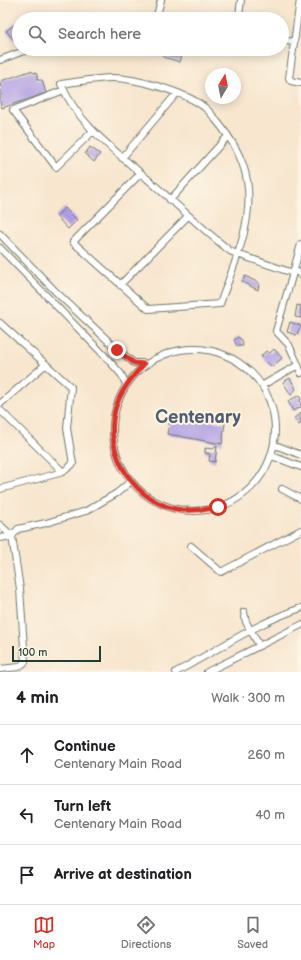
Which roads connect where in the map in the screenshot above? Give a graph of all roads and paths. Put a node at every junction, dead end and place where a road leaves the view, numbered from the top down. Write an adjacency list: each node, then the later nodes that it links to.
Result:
1 (161, 0): 4 (street)
2 (241, 0): 5 (street)
3 (300, 0): 7 (street)
4 (158, 12)
5 (240, 12)
6 (289, 41): 7 (street)
7 (293, 42): 10 (street)
8 (12, 56): 9 (street)
9 (0, 60)
10 (301, 83)
11 (64, 90): 12 (street); 13 (street); 13 (street)
12 (177, 93): 14 (street); 15 (street)
13 (93, 131): 15 (street)
14 (228, 136): 17 (street); 22 (street)
15 (122, 158): 16 (street)
16 (141, 173): 17 (street); 25 (street)
17 (170, 200): 18 (street)
18 (188, 216): 22 (street); 25 (street)
19 (0, 234): 28 (street)
20 (301, 244): 23 (street)
21 (0, 248): 31 (street)
22 (238, 254): 23 (street); 25 (street)
23 (293, 271): 24 (street); 29 (street)
24 (301, 275)
25 (120, 285)
26 (0, 323): 27 (street)
27 (46, 364): 33 (street); 39 (street)
28 (144, 364): 31 (street); 32 (street)
29 (298, 365): 30 (street); 32 (street)
30 (301, 372)
31 (126, 384): 40 (street)
32 (263, 385): 35 (street)
33 (0, 404)
34 (0, 410): 39 (street)
35 (275, 445): 36 (street); 37 (street)
36 (301, 455)
37 (272, 456): 38 (street); 40 (street)
38 (301, 467)
39 (63, 472): 41 (street)
40 (131, 482): 46 (street)
41 (0, 488)
42 (282, 489): 43 (street)
43 (301, 499)
44 (0, 525): 46 (street)
45 (301, 530): 48 (street)
46 (12, 536): 47 (street); 54 (street)
47 (0, 538)
48 (192, 546)
49 (301, 608): 52 (street)
50 (244, 612): 52 (street)
51 (301, 625): 53 (street)
52 (252, 630): 53 (street); 55 (street)
53 (259, 645): 56 (street)
54 (0, 669)
55 (176, 672)
56 (207, 672)

